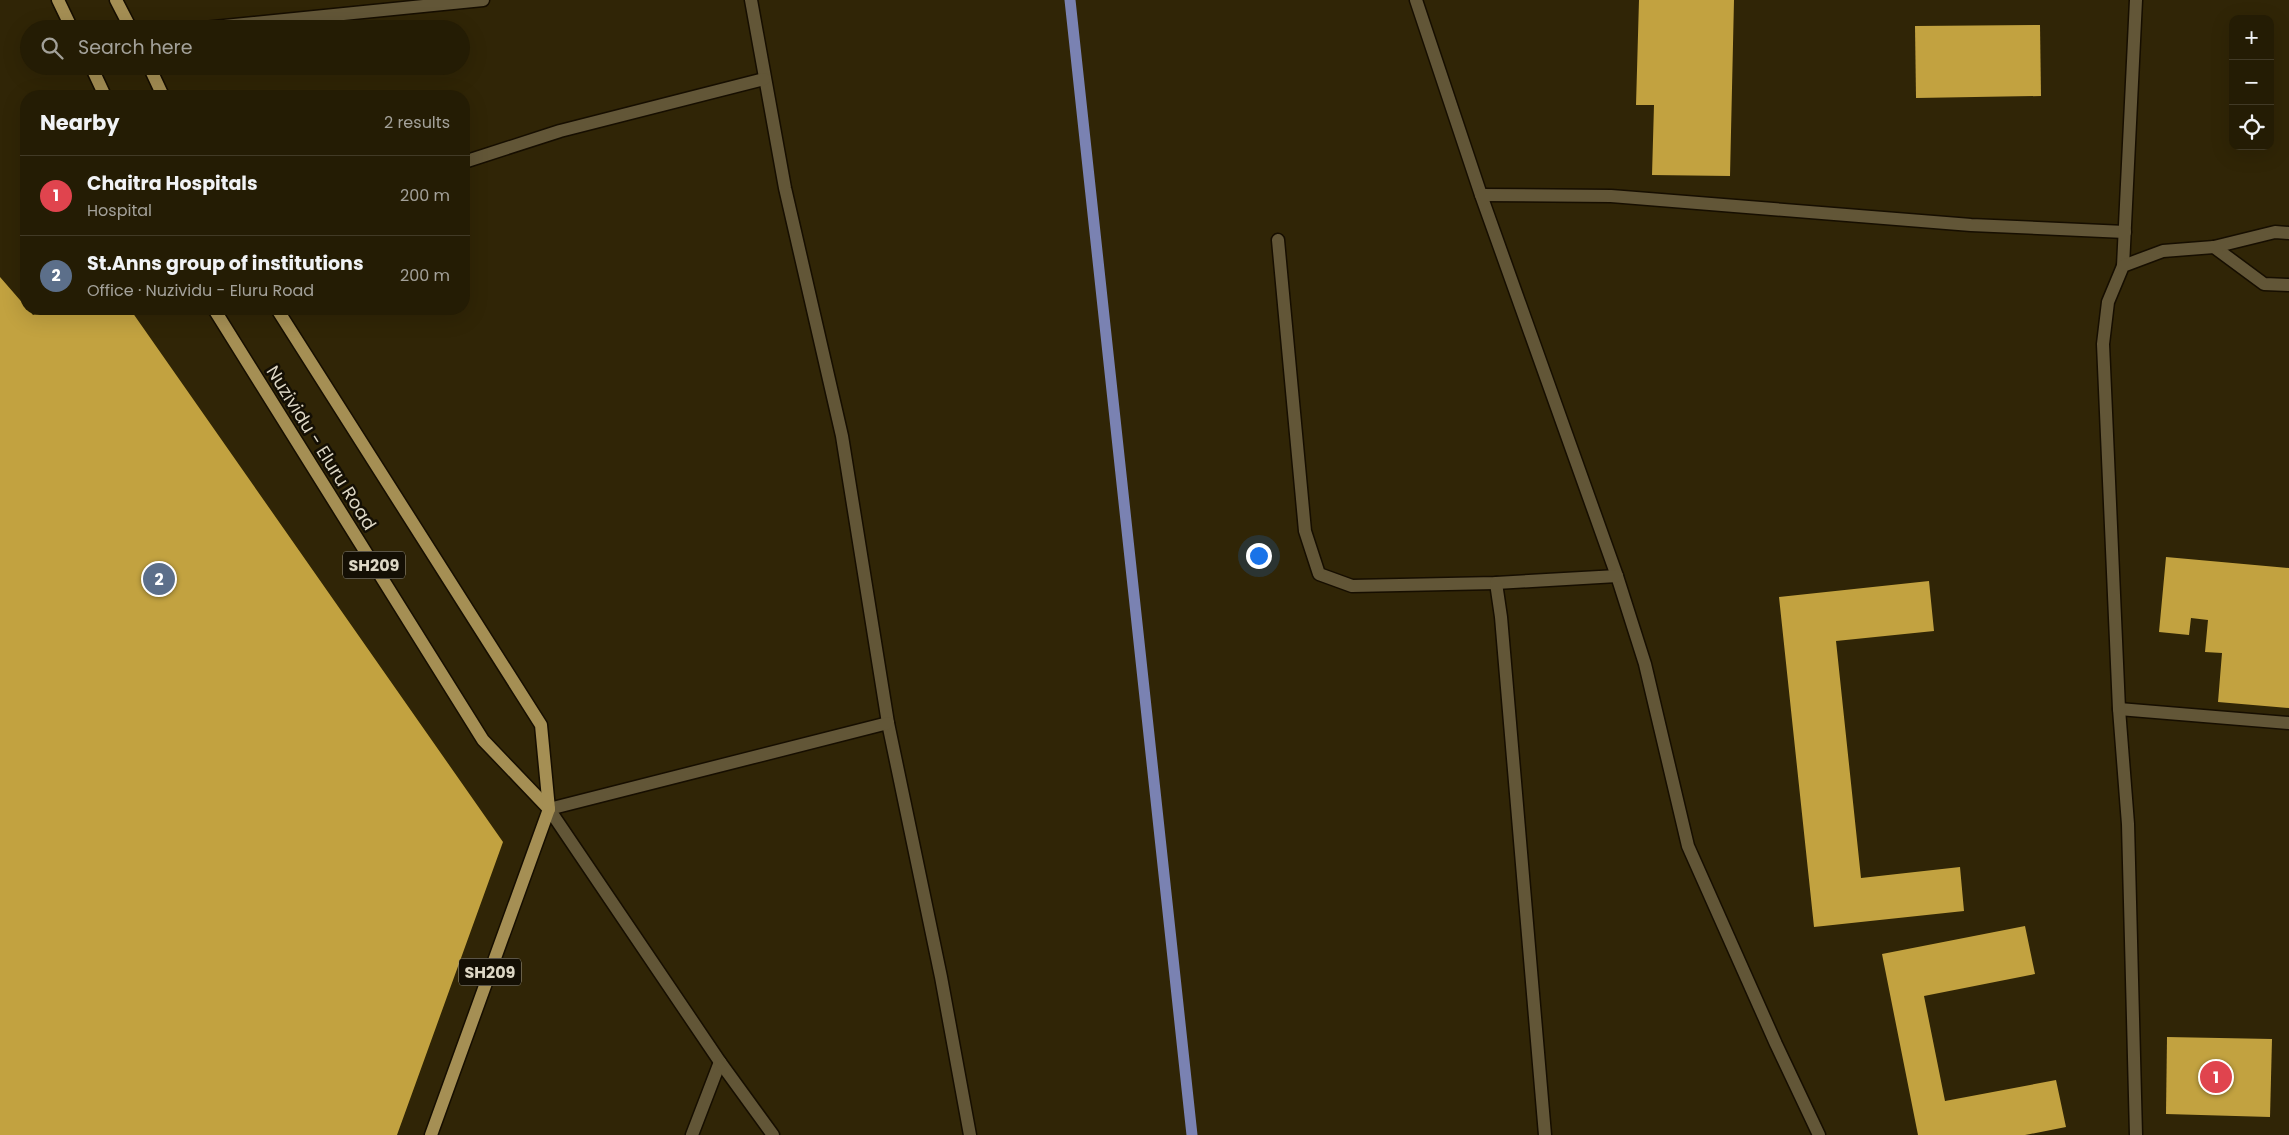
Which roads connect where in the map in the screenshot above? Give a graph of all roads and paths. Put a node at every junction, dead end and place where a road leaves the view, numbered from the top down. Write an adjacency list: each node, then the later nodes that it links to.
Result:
1 (58, 0): 7 (main road)
2 (116, 0): 8 (main road)
3 (483, 0): 9 (street)
4 (751, 0): 12 (street)
5 (1416, 0): 16 (street)
6 (2136, 0): 17 (street)
7 (68, 20)
8 (126, 20)
9 (284, 20)
10 (95, 75): 13 (main road)
11 (153, 75): 14 (main road)
12 (764, 79): 15 (street); 29 (street)
13 (102, 90)
14 (160, 90)
15 (470, 160)
16 (1481, 195): 17 (street); 25 (street)
17 (2125, 232): 21 (street)
18 (2289, 233): 20 (street)
19 (1278, 240): 26 (street)
20 (2214, 247): 21 (street); 22 (street)
21 (2123, 266): 27 (street)
22 (2289, 285)
23 (218, 315): 30 (main road, Nuzividu - Eluru Road / SH209)
24 (282, 315): 30 (main road)
25 (1617, 576): 26 (street); 38 (street)
26 (1496, 583): 37 (street)
27 (2118, 709): 28 (street); 32 (street)
28 (2289, 722)
29 (888, 723): 30 (street); 36 (street)
30 (549, 809): 31 (street); 33 (main road, SH209)
31 (720, 1062): 34 (street); 35 (street)
32 (2134, 1134)
33 (431, 1135)
34 (692, 1135)
35 (773, 1135)
36 (970, 1135)
37 (1545, 1135)
38 (1819, 1135)

